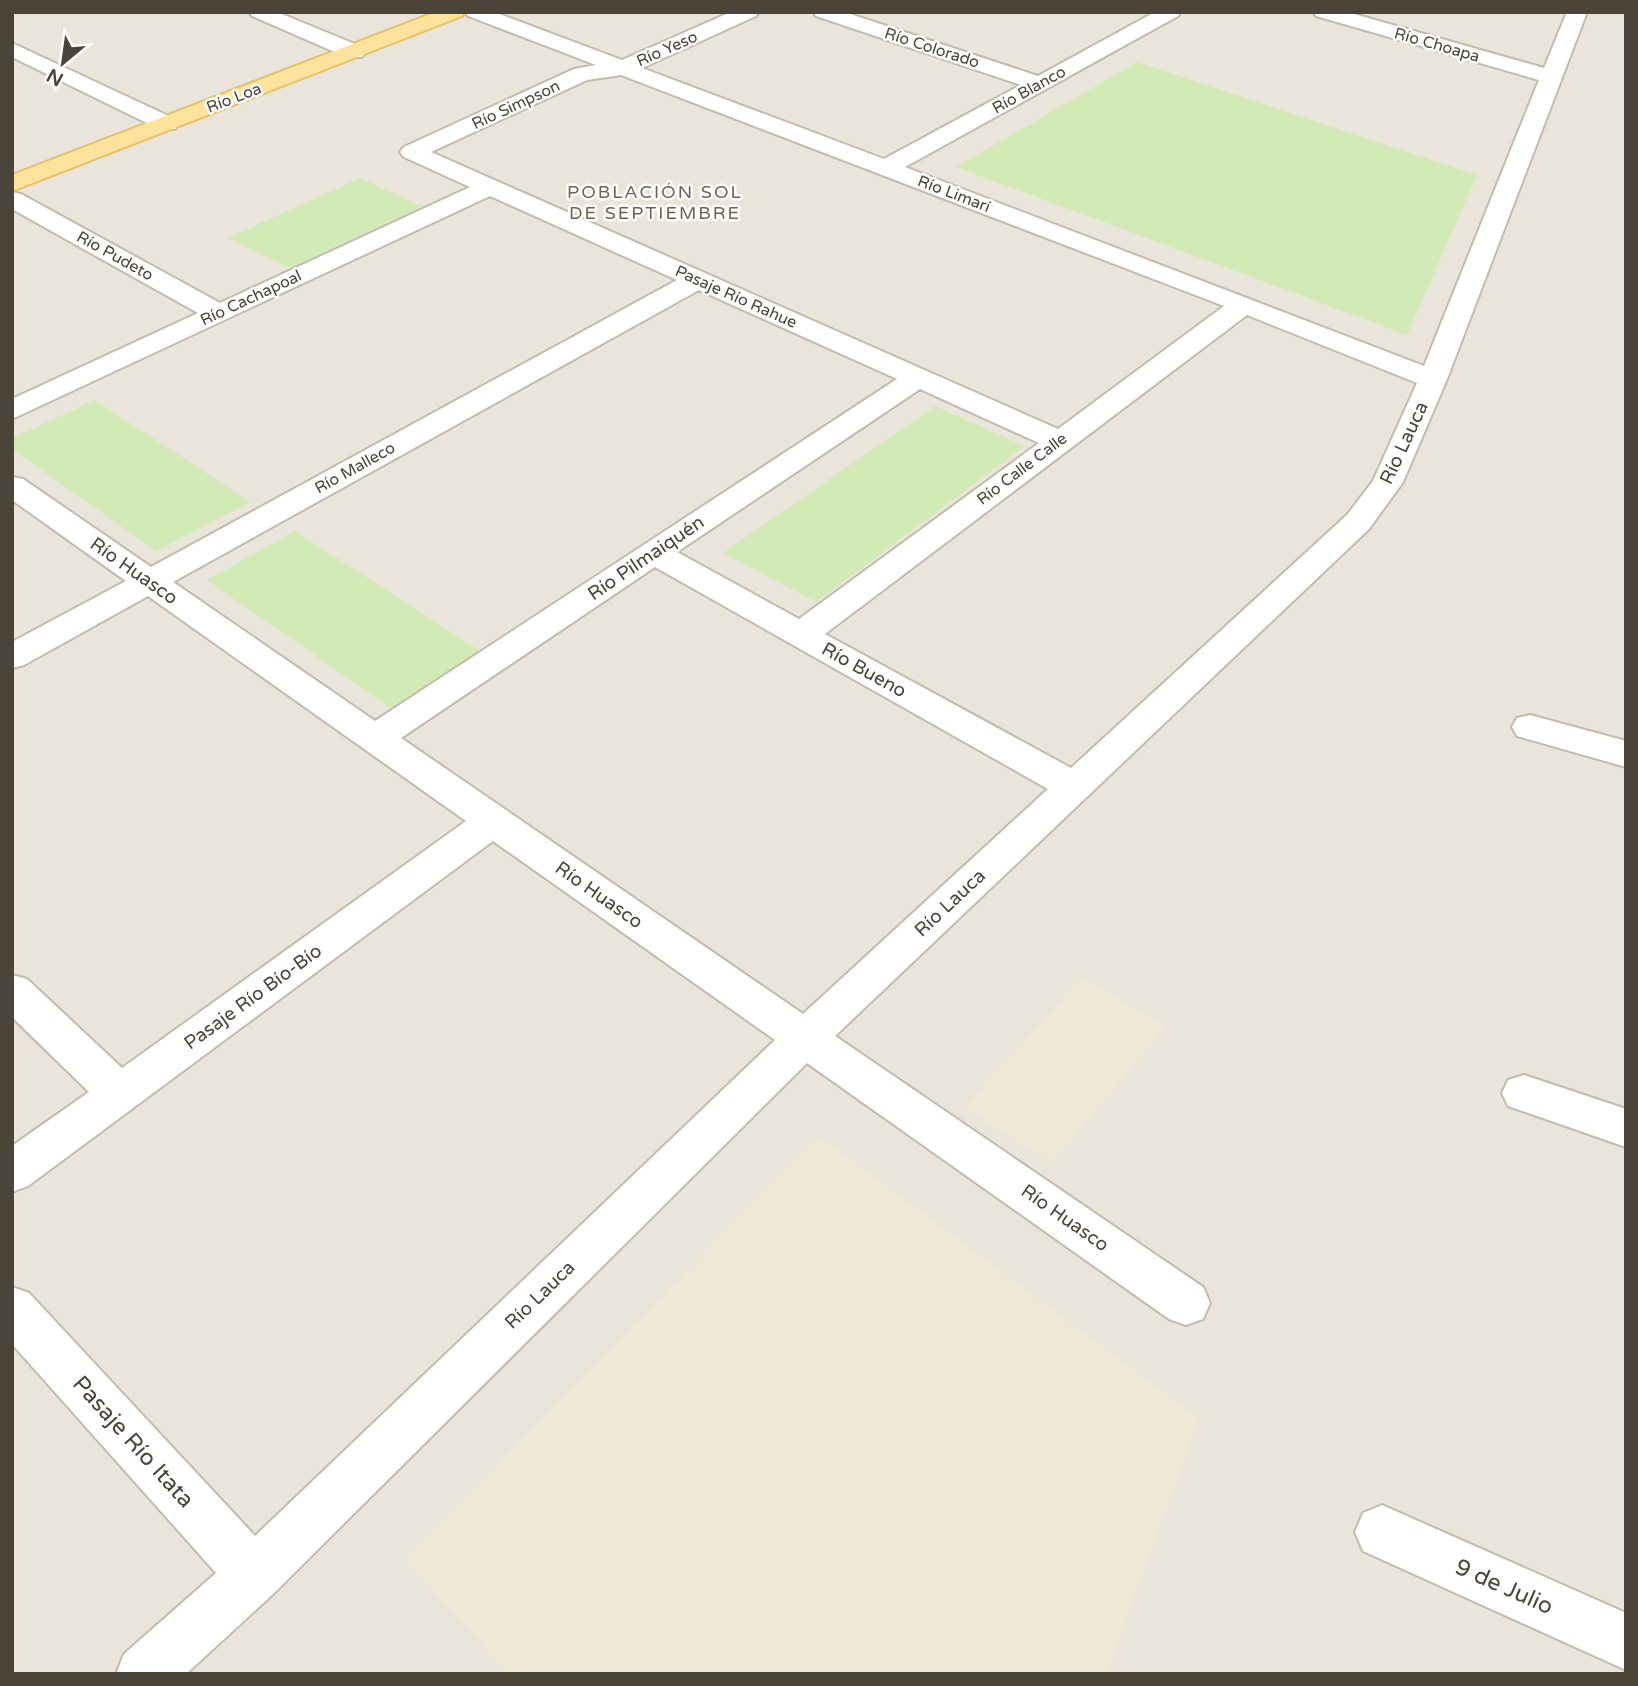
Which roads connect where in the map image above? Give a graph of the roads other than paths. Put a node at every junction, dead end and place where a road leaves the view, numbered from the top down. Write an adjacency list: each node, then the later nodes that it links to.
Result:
1 (258, 12): 11 (street)
2 (455, 12): 11 (main road, Río Loa)
3 (475, 12): 13 (street, Río Limarí)
4 (749, 12): 13 (street, Río Yeso)
5 (823, 12): 10 (street, Río Colorado)
6 (874, 12): 10 (street)
7 (1171, 12): 15 (street, Río Blanco)
8 (1323, 12): 14 (street, Río Choapa)
9 (1577, 12): 14 (street, Río Lauca)
10 (853, 22): 15 (street, Río Colorado)
11 (354, 52): 16 (main road, Río Loa)
12 (16, 55): 16 (street)
13 (623, 68): 17 (street, Río Simpson); 18 (street, Río Limarí)
14 (1551, 77): 26 (street, Río Lauca)
15 (1040, 84): 18 (street, Río Blanco)
16 (167, 124): 19 (main road, Río Loa)
17 (412, 152): 20 (street, Pasaje Río Rahue)
18 (886, 168): 23 (street, Río Limarí)
19 (12, 184)
20 (490, 187): 22 (street, Pasaje Río Rahue); 24 (street, Río Cachapoal)
21 (12, 199): 24 (street, Río Pudeto)
22 (687, 275): 25 (street, Pasaje Río Rahue); 31 (street, Río Malleco)
23 (1244, 304): 26 (street, Río Limarí); 28 (street, Río Calle Calle)
24 (218, 313): 27 (street, Río Cachapoal)
25 (918, 378): 28 (street, Pasaje Río Rahue); 30 (street, Río Pilmaiquén)
26 (1433, 379): 38 (street, Río Lauca)
27 (12, 410)
28 (1060, 441): 33 (street, Río Calle Calle)
29 (12, 486): 31 (street, Río Huasco)
30 (654, 553): 33 (street, Río Bueno); 36 (street, Río Pilmaiquén)
31 (139, 574): 32 (street, Río Malleco); 34 (street, Río Malleco); 36 (street, Río Huasco)
32 (12, 631)
33 (801, 635): 38 (street, Río Bueno)
34 (12, 657)
35 (1530, 727): 37 (street)
36 (375, 738): 39 (street, Río Huasco)
37 (1626, 754)
38 (1075, 786): 41 (street, Río Lauca)
39 (493, 821): 41 (street, Río Huasco); 43 (street, Pasaje Río Bío-Bío)
40 (12, 991): 43 (street)
41 (805, 1038): 46 (street, Río Huasco); 49 (street, Río Lauca)
42 (1524, 1093): 44 (street)
43 (120, 1094): 45 (street, Pasaje Río Bío-Bío)
44 (1626, 1128)
45 (12, 1172)
46 (1186, 1303)
47 (12, 1309): 49 (street, Pasaje Río Itata)
48 (1382, 1532): 50 (street, 9 de Julio)
49 (254, 1575): 51 (street, Río Lauca)
50 (1626, 1642)
51 (145, 1674)

